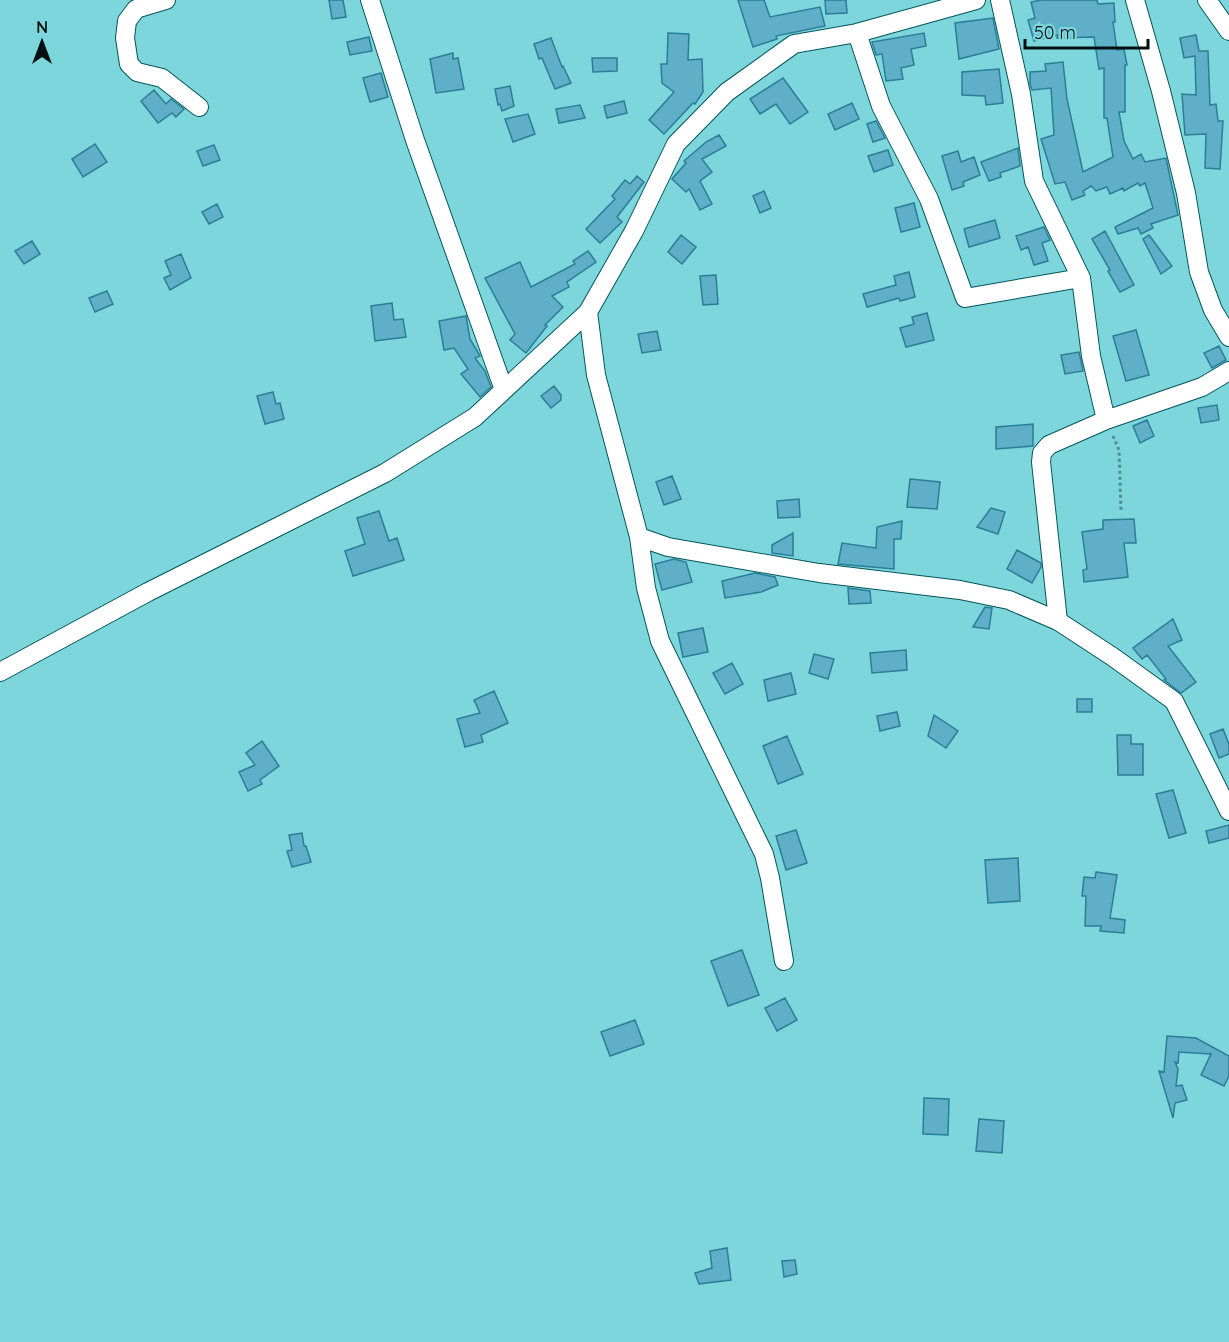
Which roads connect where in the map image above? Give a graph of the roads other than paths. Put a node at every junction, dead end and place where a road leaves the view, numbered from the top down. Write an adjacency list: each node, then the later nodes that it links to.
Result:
1 (166, 0): 10 (street)
2 (370, 0): 15 (street)
3 (976, 0): 9 (street)
4 (1000, 0): 11 (street)
5 (1135, 0): 13 (street)
6 (1208, 0): 7 (street); 8 (street)
7 (1229, 10)
8 (1229, 31)
9 (857, 33): 11 (street); 12 (street)
10 (199, 107)
11 (1081, 278): 16 (street)
12 (588, 312): 15 (street); 17 (street)
13 (1229, 337)
14 (1229, 371): 16 (street)
15 (504, 390): 19 (street)
16 (1106, 420): 18 (street)
17 (639, 537): 18 (street); 21 (street)
18 (1058, 621): 20 (street)
19 (0, 672)
20 (1229, 811)
21 (784, 961)

